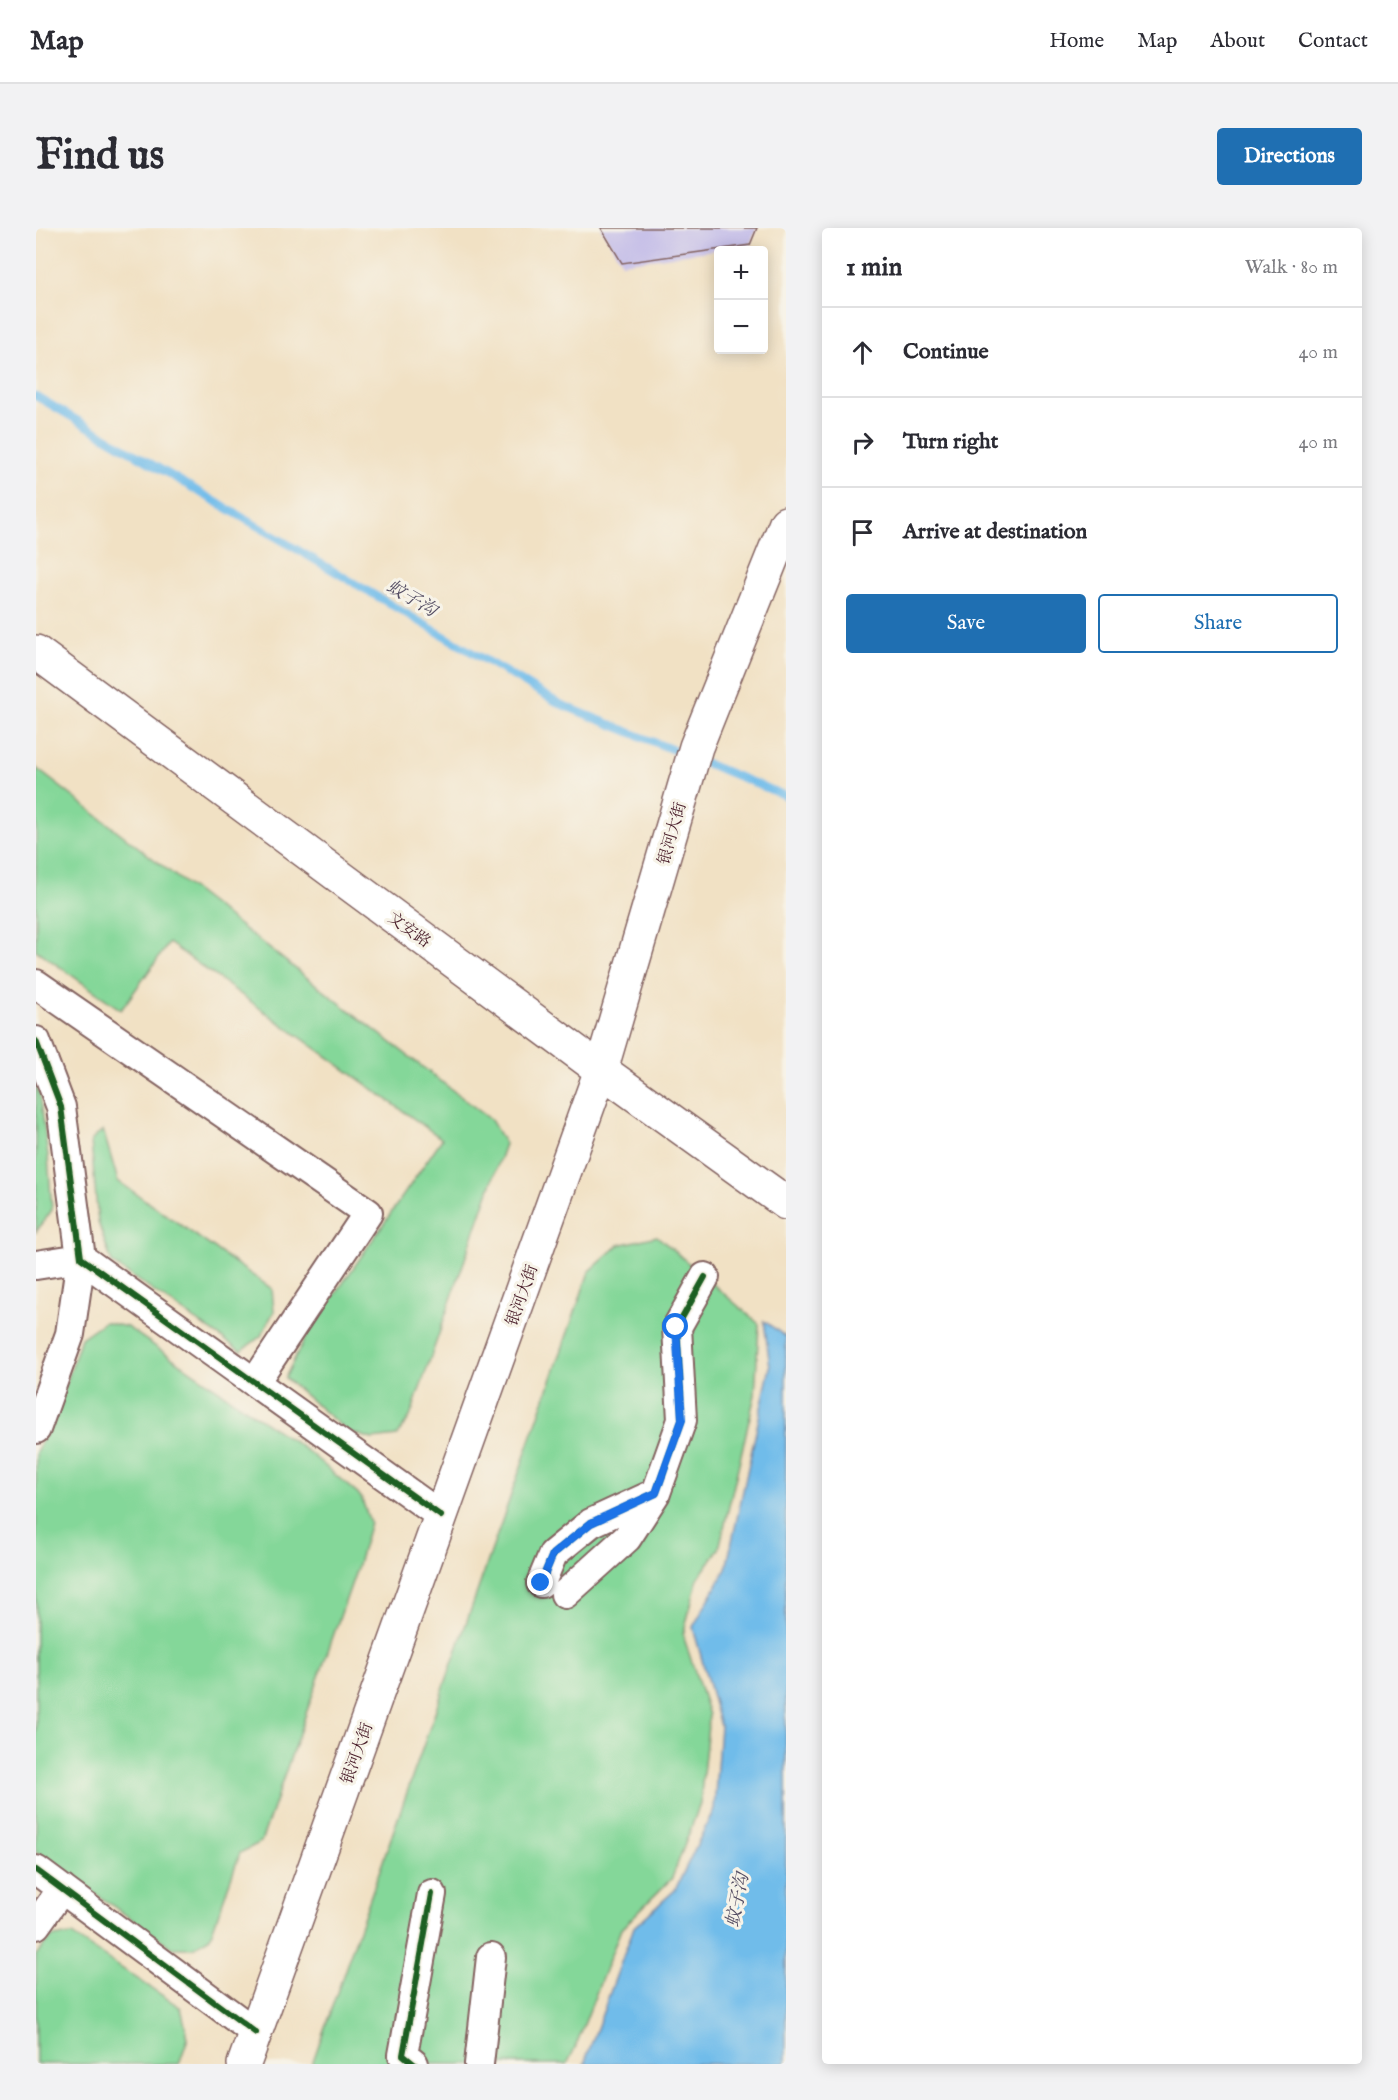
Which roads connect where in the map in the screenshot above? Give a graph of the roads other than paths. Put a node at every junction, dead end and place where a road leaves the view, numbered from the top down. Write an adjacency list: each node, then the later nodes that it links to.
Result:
1 (786, 523): 5 (main road, 银河大街)
2 (36, 652): 5 (main road, 文安路)
3 (36, 984): 10 (street)
4 (36, 1041): 7 (street)
5 (601, 1070): 6 (main road, 文安路); 13 (main road, 银河大街)
6 (786, 1203)
7 (81, 1258): 8 (street); 10 (street); 11 (street)
8 (36, 1265)
9 (705, 1277): 12 (street)
10 (255, 1382): 13 (street)
11 (36, 1429)
12 (656, 1493): 12 (street)
13 (441, 1516): 19 (main road, 银河大街)
14 (36, 1870): 15 (street)
15 (62, 1889): 17 (street); 19 (street)
16 (432, 1894): 20 (street)
17 (36, 1925)
18 (491, 1957): 22 (street)
19 (256, 2033): 21 (main road, 银河大街)
20 (406, 2061)
21 (244, 2064)
22 (478, 2064)

